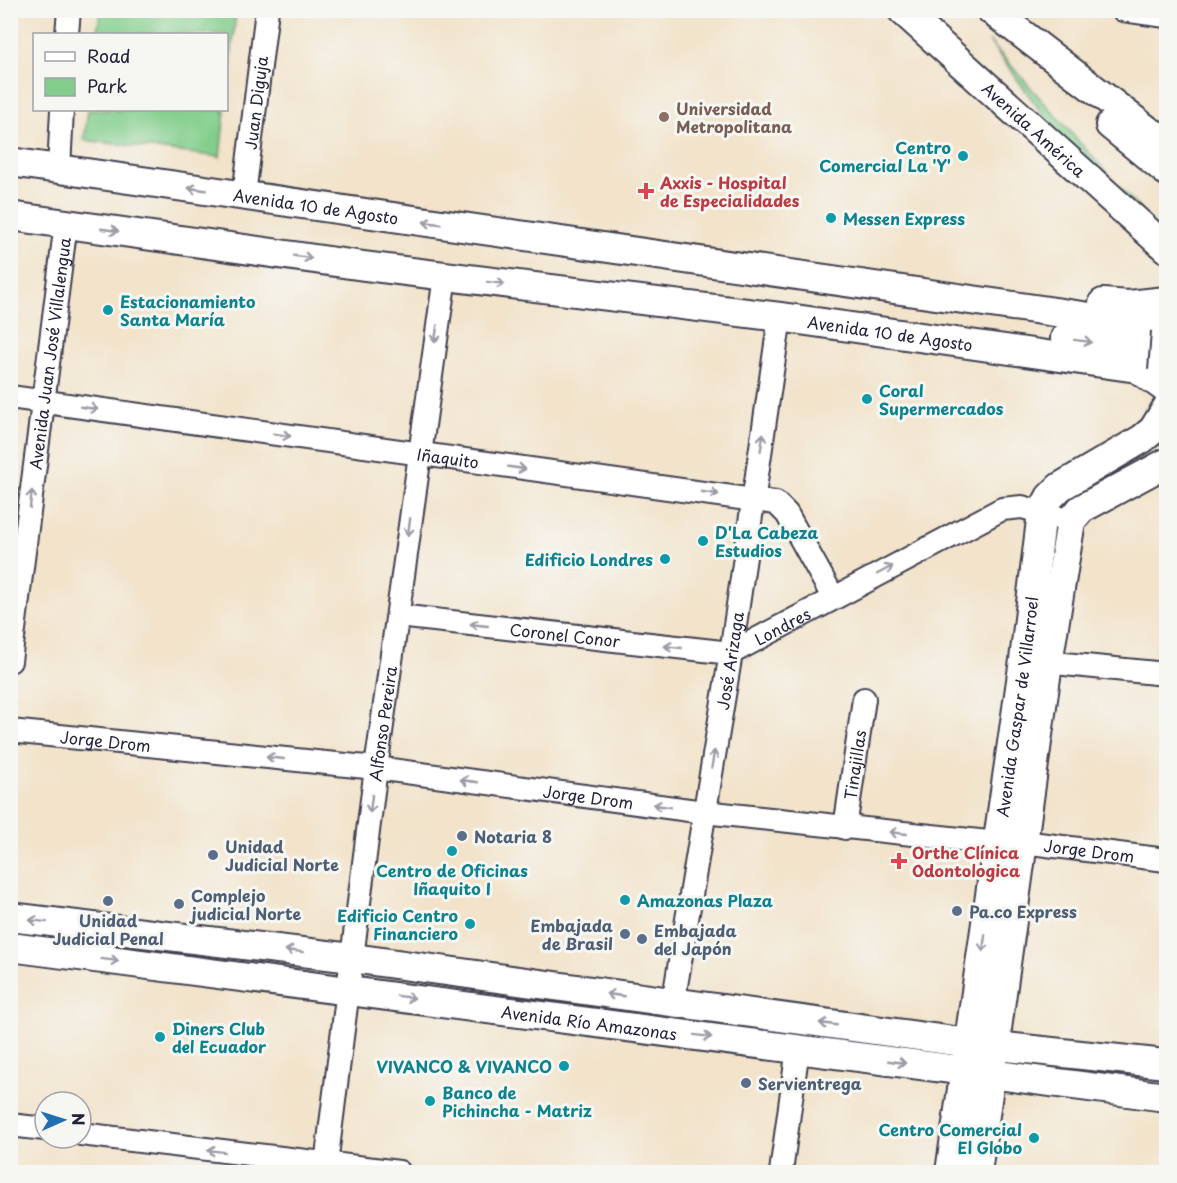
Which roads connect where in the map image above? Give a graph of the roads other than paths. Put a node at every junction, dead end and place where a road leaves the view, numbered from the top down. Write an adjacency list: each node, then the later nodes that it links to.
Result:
1 (69, 10): 8 (street)
2 (267, 10): 15 (street, Juan Diguja)
3 (902, 10): 18 (main road, Avenida América)
4 (922, 10): 9 (main road, Avenida América)
5 (1132, 11): 6 (street)
6 (1167, 16)
7 (999, 17): 11 (main road); 14 (main road)
8 (68, 33)
9 (1011, 93)
10 (62, 111): 13 (street)
11 (1167, 139)
12 (10, 162): 13 (main road, Avenida 10 de Agosto)
13 (58, 170): 15 (main road, Avenida 10 de Agosto, one-way to 13)
14 (1167, 171)
15 (244, 195): 19 (main road, Avenida 10 de Agosto, one-way to 15)
16 (10, 216): 17 (main road, Avenida 10 de Agosto)
17 (66, 223): 20 (main road, Avenida 10 de Agosto, one-way to 20); 27 (street, Avenida Juan José Villalengua)
18 (1167, 248)
19 (621, 249): 22 (main road, Avenida 10 de Agosto); 24 (main road, Avenida 10 de Agosto)
20 (445, 276): 21 (main road, Avenida 10 de Agosto, one-way to 21); 28 (street, Alfonso Pereira, one-way to 28)
21 (608, 297): 23 (main road, Avenida 10 de Agosto); 25 (main road, Avenida 10 de Agosto, one-way to 25)
22 (1167, 301)
23 (780, 317): 25 (main road, Avenida 10 de Agosto); 30 (street, José Arizaga, one-way to 23)
24 (1167, 330): 25 (main road, Avenida 10 de Agosto, bridge)
25 (1166, 383): 31 (main road, Avenida Gaspar de Villarroel)
26 (10, 397): 27 (street, Iñaquito)
27 (43, 401): 28 (street, Iñaquito, one-way to 28); 33 (street, Avenida Juan José Villalengua, one-way to 27)
28 (419, 454): 30 (street, Iñaquito, one-way to 30); 35 (street, Alfonso Pereira, one-way to 35)
29 (1167, 463): 32 (main road)
30 (753, 499): 34 (street, Iñaquito); 36 (street, José Arizaga)
31 (1042, 512): 32 (street, Londres); 34 (street, Londres, one-way to 31); 37 (main road, Avenida Gaspar de Villarroel)
32 (1071, 521): 37 (main road, Avenida Gaspar de Villarroel)
33 (17, 565): 38 (street, Avenida Juan José Villalengua)
34 (833, 597): 36 (street, Londres)
35 (398, 616): 36 (street, Coronel Conor, one-way to 35); 42 (street, Alfonso Pereira)
36 (731, 653): 43 (street, José Arizaga, one-way to 36)
37 (1036, 661): 39 (street); 45 (main road, Avenida Gaspar de Villarroel)
38 (10, 662)
39 (1167, 674)
40 (864, 699): 44 (street, Tinajillas)
41 (10, 731): 42 (street, Jorge Drom, one-way to 41)
42 (376, 768): 43 (street, Jorge Drom, one-way to 42); 49 (street, Alfonso Pereira, one-way to 49)
43 (704, 812): 44 (street, Jorge Drom); 51 (street, José Arizaga)
44 (845, 828): 45 (street, Jorge Drom, one-way to 44)
45 (1010, 843): 46 (street, Jorge Drom); 52 (main road, Avenida Gaspar de Villarroel)
46 (1167, 860)
47 (10, 917): 49 (main road, Avenida Río Amazonas, one-way to 47)
48 (10, 947): 50 (main road, Avenida Río Amazonas, one-way to 50)
49 (352, 958): 50 (street, Alfonso Pereira); 51 (main road, Avenida Río Amazonas, one-way to 49)
50 (348, 990): 53 (main road, Avenida Río Amazonas, one-way to 53); 60 (street, Alfonso Pereira)
51 (673, 1004): 52 (main road, Avenida Río Amazonas, one-way to 51)
52 (982, 1044): 54 (main road, Avenida Río Amazonas); 55 (main road, Avenida Gaspar de Villarroel)
53 (798, 1048): 55 (main road, Avenida Río Amazonas, one-way to 55); 62 (street)
54 (1167, 1064)
55 (978, 1074): 56 (main road, Avenida Río Amazonas); 63 (main road, Avenida Gaspar de Villarroel); 64 (main road, Avenida Gaspar de Villarroel)
56 (1167, 1096)
57 (10, 1125): 58 (street)
58 (33, 1128)
59 (93, 1136): 60 (street, one-way to 59)
60 (326, 1169): 61 (street)
61 (399, 1173)
62 (781, 1173)
63 (950, 1173)
64 (978, 1173)

